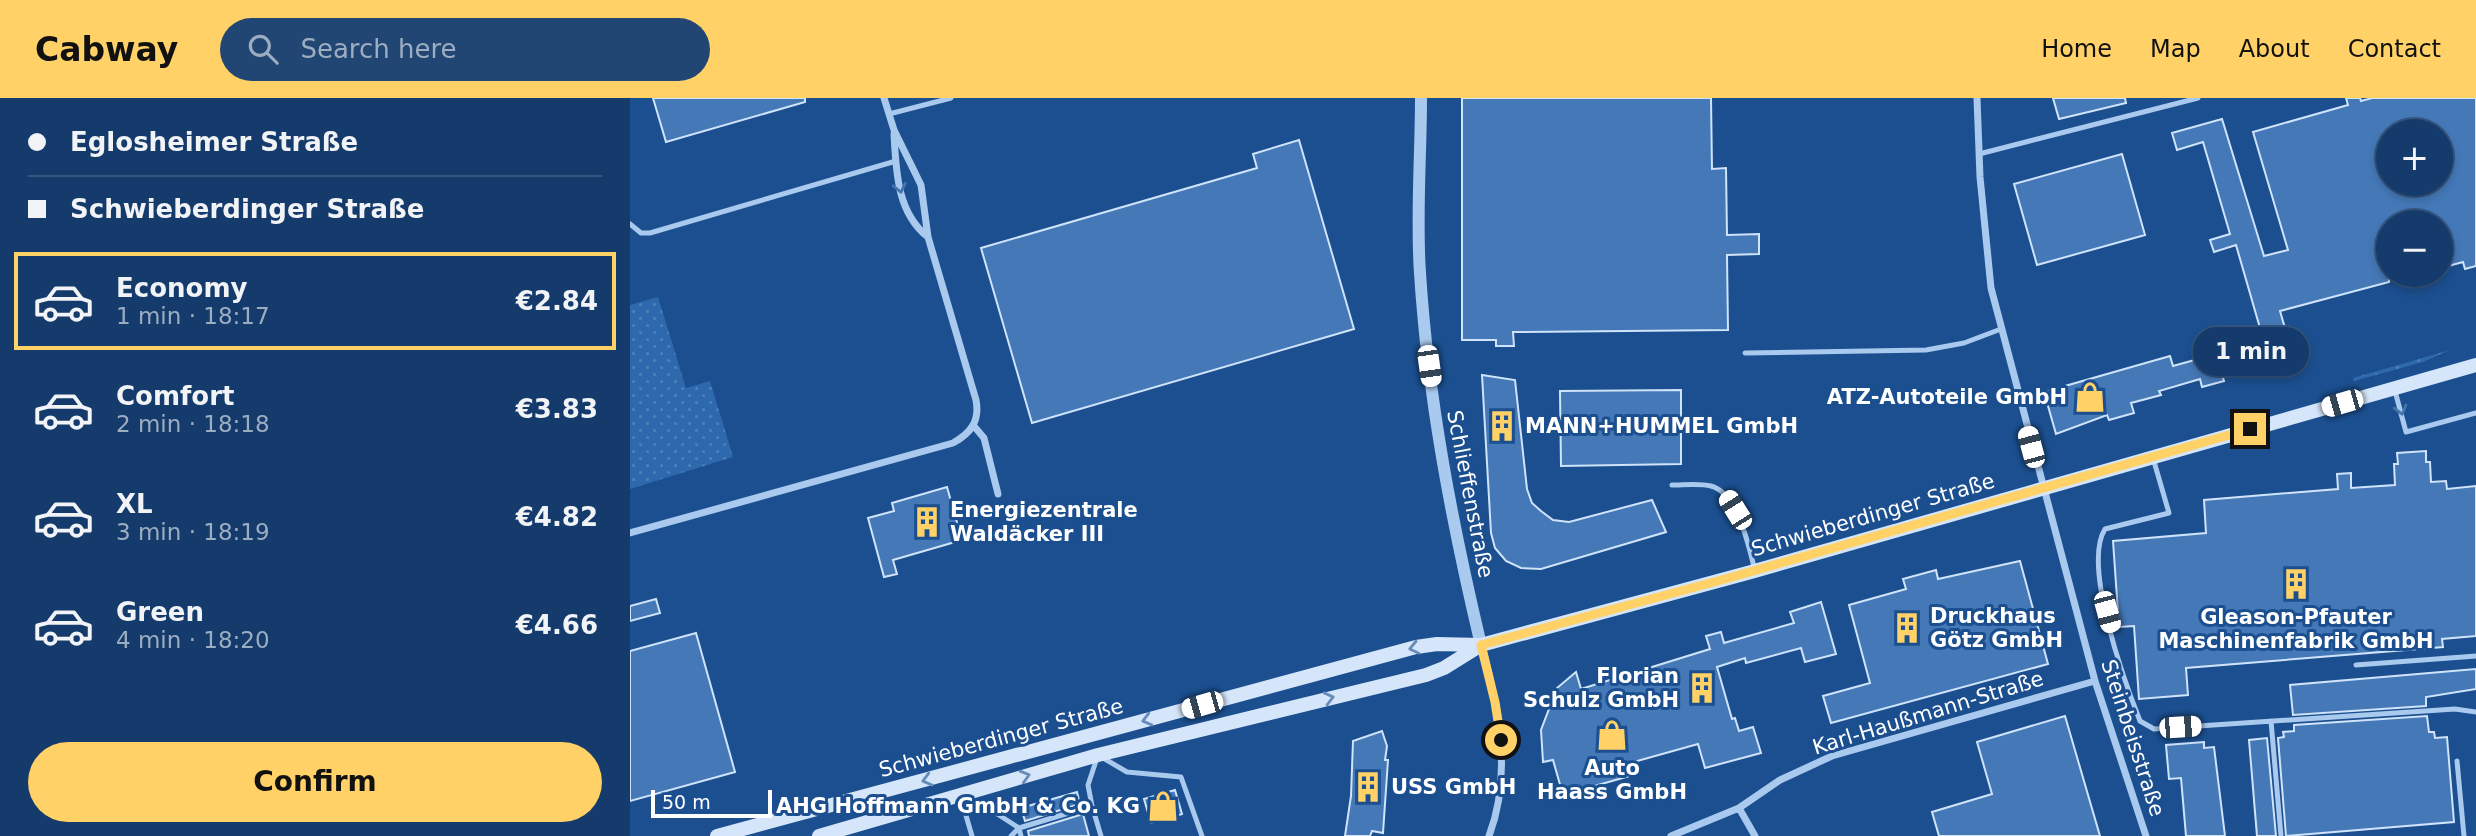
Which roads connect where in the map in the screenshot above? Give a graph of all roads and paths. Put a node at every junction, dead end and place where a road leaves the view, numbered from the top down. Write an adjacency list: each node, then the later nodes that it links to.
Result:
1 (884, 98): 6 (street)
2 (951, 98): 6 (lane)
3 (1421, 98): 24 (street, Schlieffenstraße)
4 (1977, 98): 8 (street, Steinbeisstraße)
5 (2198, 98): 8 (lane)
6 (889, 114): 7 (street)
7 (894, 130): 9 (street); 11 (street)
8 (1979, 154): 12 (street, Steinbeisstraße)
9 (896, 161): 10 (lane); 11 (street, one-way to 11)
10 (630, 224)
11 (928, 237): 17 (street)
12 (2001, 329): 13 (lane); 20 (street, Steinbeisstraße)
13 (1745, 352)
14 (2476, 365): 15 (main road, Schwieberdinger Straße)
15 (2394, 388): 16 (lane, one-way to 16); 18 (main road, Schwieberdinger Straße)
16 (2476, 413)
17 (974, 425): 21 (street); 22 (street)
18 (2152, 456): 20 (main road, Schwieberdinger Straße); 31 (lane)
19 (1672, 485): 23 (lane)
20 (2043, 489): 23 (main road, Schwieberdinger Straße); 27 (street, Steinbeisstraße)
21 (998, 494)
22 (630, 533)
23 (1755, 571): 24 (main road, Schwieberdinger Straße)
24 (1481, 645): 28 (main road, Schwieberdinger Straße, one-way to 28); 29 (main road, Schwieberdinger Straße, one-way to 24); 45 (street)
25 (2476, 656): 26 (lane)
26 (2356, 665)
27 (2095, 681): 36 (street, Karl-Haußmann-Straße); 48 (street, Steinbeisstraße)
28 (1281, 684): 29 (main road); 38 (main road, Schwieberdinger Straße, one-way to 38)
29 (1288, 708): 32 (main road, Schwieberdinger Straße)
30 (2476, 712): 31 (lane)
31 (2271, 721): 49 (lane)
32 (1098, 755): 34 (main road, Schwieberdinger Straße, one-way to 32); 35 (lane); 44 (lane)
33 (2457, 761): 50 (lane)
34 (962, 794): 37 (lane); 39 (main road, Schwieberdinger Straße); 40 (lane)
35 (1092, 806): 37 (lane); 43 (lane)
36 (1739, 808): 46 (street, Karl-Haußmann-Straße); 47 (street)
37 (1019, 828): 41 (lane); 42 (lane)
38 (726, 835)
39 (819, 836)
40 (972, 836)
41 (1011, 836)
42 (1021, 836)
43 (1101, 836)
44 (1202, 836)
45 (1489, 836)
46 (1671, 836)
47 (1755, 836)
48 (2146, 836)
49 (2281, 836)
50 (2464, 836)

